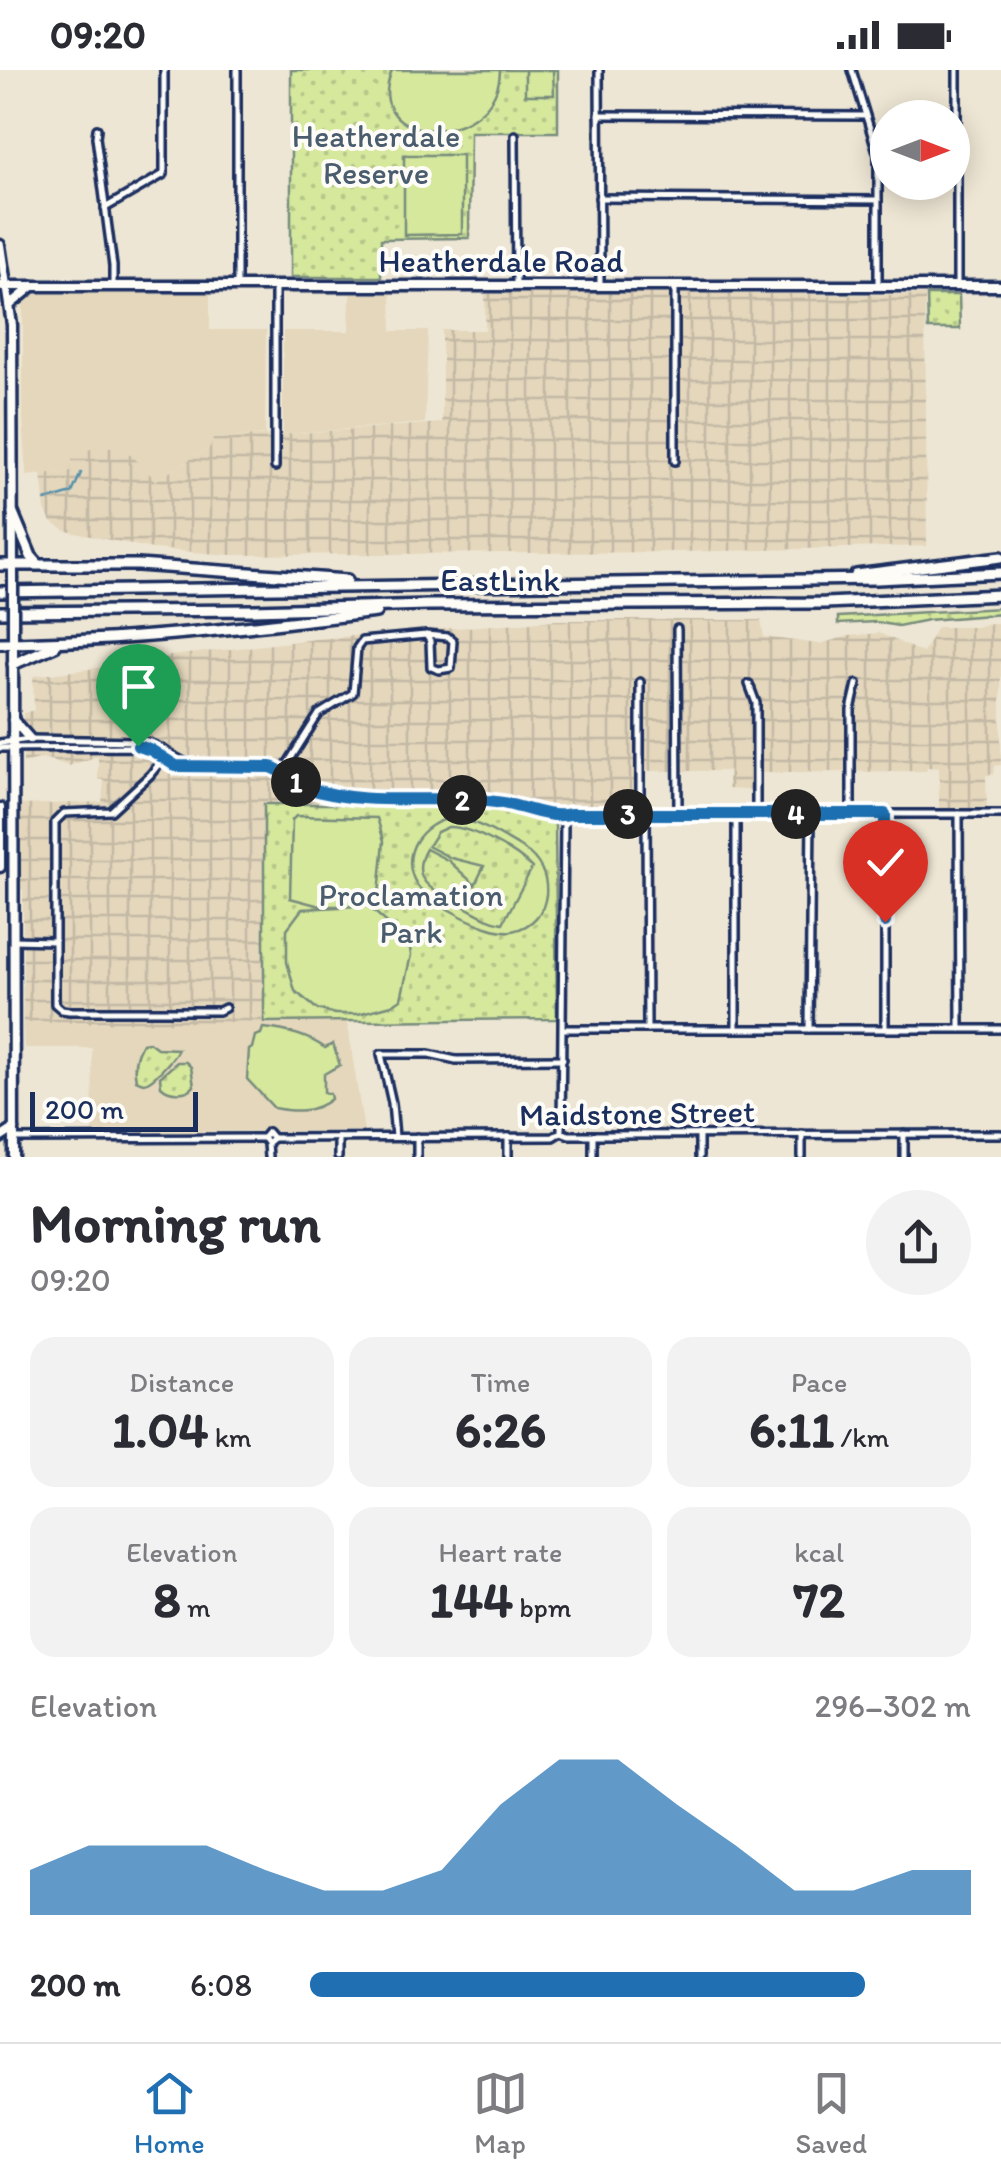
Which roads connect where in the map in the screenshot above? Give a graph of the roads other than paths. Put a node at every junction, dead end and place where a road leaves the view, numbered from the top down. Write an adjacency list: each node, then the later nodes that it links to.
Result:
1 (164, 70): 14 (street)
2 (237, 70): 19 (street)
3 (599, 70): 6 (street)
4 (852, 70): 7 (street)
5 (957, 70): 25 (street)
6 (599, 114): 7 (street); 11 (street)
7 (865, 116): 9 (street)
8 (97, 129): 14 (street)
9 (870, 131)
10 (515, 135): 21 (street)
11 (599, 198): 12 (street); 22 (street)
12 (870, 200)
13 (878, 200): 24 (street)
14 (105, 208): 18 (street)
15 (0, 245): 16 (main road)
16 (4, 286): 17 (main road, Heatherdale Road); 27 (main road)
17 (33, 286): 18 (main road, Heatherdale Road); 27 (main road)
18 (112, 286): 19 (main road, Heatherdale Road)
19 (237, 286): 20 (main road, Heatherdale Road)
20 (274, 286): 21 (main road, Heatherdale Road); 29 (street)
21 (516, 286): 22 (main road, Heatherdale Road)
22 (600, 286): 23 (main road, Heatherdale Road)
23 (674, 286): 24 (main road, Heatherdale Road); 28 (street)
24 (878, 286): 25 (main road, Heatherdale Road)
25 (957, 286): 26 (main road, Heatherdale Road)
26 (1001, 286)
27 (10, 305): 30 (main road)
28 (674, 461)
29 (276, 466)
30 (13, 513): 32 (highway); 34 (main road)
31 (1001, 557): 36 (highway)
32 (38, 564): 34 (highway); 37 (highway)
33 (0, 565): 34 (highway)
34 (13, 565): 45 (main road, bridge)
35 (1001, 573): 36 (highway, EastLink)
36 (813, 580): 37 (highway, EastLink)
37 (406, 584): 38 (highway, EastLink)
38 (0, 592)
39 (1001, 595): 40 (highway, EastLink)
40 (428, 605): 41 (highway, EastLink); 46 (highway)
41 (0, 612)
42 (677, 629): 59 (street)
43 (426, 635): 43 (street); 56 (street)
44 (0, 643): 45 (highway)
45 (13, 643): 46 (highway); 47 (main road)
46 (62, 643): 47 (highway)
47 (13, 664): 51 (main road)
48 (640, 682): 58 (street)
49 (749, 684): 61 (street)
50 (857, 684): 63 (street)
51 (13, 720): 52 (main road); 53 (main road)
52 (30, 740): 53 (street); 55 (street)
53 (13, 744): 54 (street); 55 (street); 70 (main road)
54 (0, 745)
55 (165, 756): 56 (street); 72 (street)
56 (283, 772): 67 (street)
57 (0, 808): 68 (main road)
58 (643, 814): 59 (street); 67 (street); 75 (street)
59 (678, 814): 60 (street)
60 (736, 814): 61 (street); 80 (street)
61 (756, 814): 62 (street)
62 (811, 814): 63 (street); 76 (street)
63 (851, 814): 64 (street)
64 (885, 814): 65 (street); 77 (street)
65 (959, 814): 66 (street); 78 (street)
66 (1001, 814)
67 (565, 819): 74 (street)
68 (0, 867)
69 (0, 929): 70 (main road)
70 (13, 929): 71 (main road)
71 (13, 940): 72 (street); 83 (main road)
72 (54, 941): 73 (street)
73 (226, 1008)
74 (563, 1029): 75 (street); 81 (street)
75 (646, 1029): 80 (street)
76 (810, 1029): 77 (street); 80 (street)
77 (885, 1029): 78 (street)
78 (960, 1029): 79 (street)
79 (1001, 1029)
80 (736, 1030)
81 (562, 1059): 82 (street); 89 (street)
82 (562, 1132): 88 (street, Maidstone Street); 91 (street, Maidstone Street)
83 (14, 1134): 92 (main road); 94 (street, Maidstone Street); 95 (main road)
84 (699, 1134): 85 (street, Maidstone Street); 88 (street, Maidstone Street); 101 (street)
85 (802, 1134): 86 (street, Maidstone Street); 102 (street)
86 (904, 1134): 87 (street, Maidstone Street); 103 (street)
87 (1001, 1134)
88 (593, 1135): 100 (street)
89 (394, 1137): 90 (street, Maidstone Street); 93 (street, Maidstone Street)
90 (417, 1137): 91 (street, Maidstone Street); 98 (street)
91 (508, 1137): 99 (street)
92 (0, 1138)
93 (338, 1138): 94 (street, Maidstone Street); 97 (street)
94 (268, 1139): 96 (street)
95 (14, 1157)
96 (268, 1157)
97 (338, 1157)
98 (418, 1157)
99 (508, 1157)
100 (593, 1157)
101 (699, 1157)
102 (802, 1157)
103 (904, 1157)

